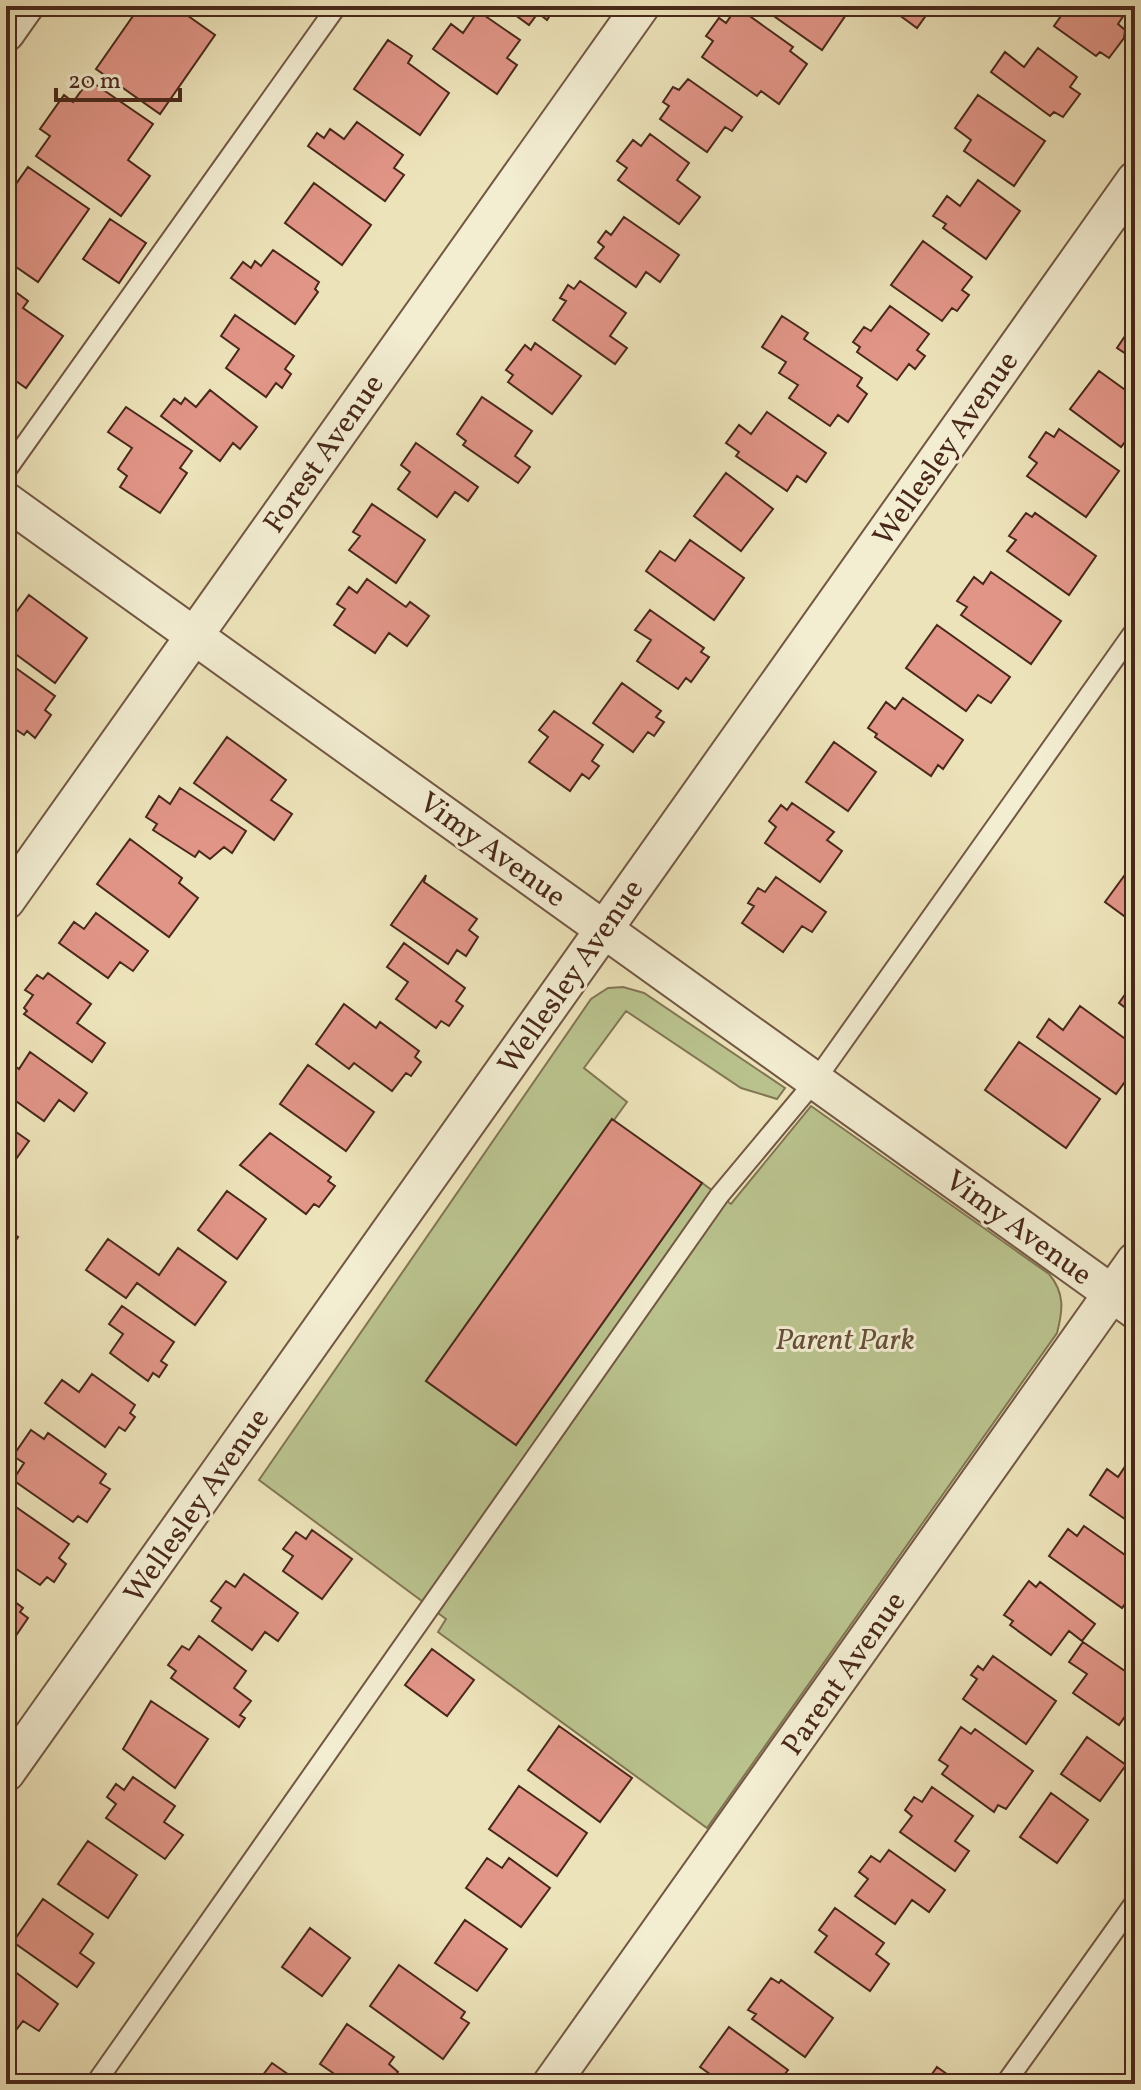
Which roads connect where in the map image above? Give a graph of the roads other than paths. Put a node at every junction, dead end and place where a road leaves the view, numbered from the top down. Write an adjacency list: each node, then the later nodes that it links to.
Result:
1 (25, 6): 4 (street)
2 (337, 6): 6 (lane)
3 (641, 6): 9 (street, Forest Avenue)
4 (6, 33)
5 (1135, 180): 11 (street, Wellesley Avenue)
6 (6, 471)
7 (6, 501): 9 (street, Vimy Avenue)
8 (1135, 630): 12 (lane)
9 (194, 636): 10 (street, Forest Avenue); 11 (street, Vimy Avenue)
10 (6, 901)
11 (604, 929): 12 (street, Vimy Avenue); 15 (street, Wellesley Avenue)
12 (815, 1081): 14 (street, Vimy Avenue); 17 (lane)
13 (1135, 1261): 14 (street, Parent Avenue)
14 (1124, 1302): 18 (street, Parent Avenue)
15 (6, 1773)
16 (1135, 1902): 19 (lane)
17 (95, 2084)
18 (551, 2084)
19 (1005, 2084)

